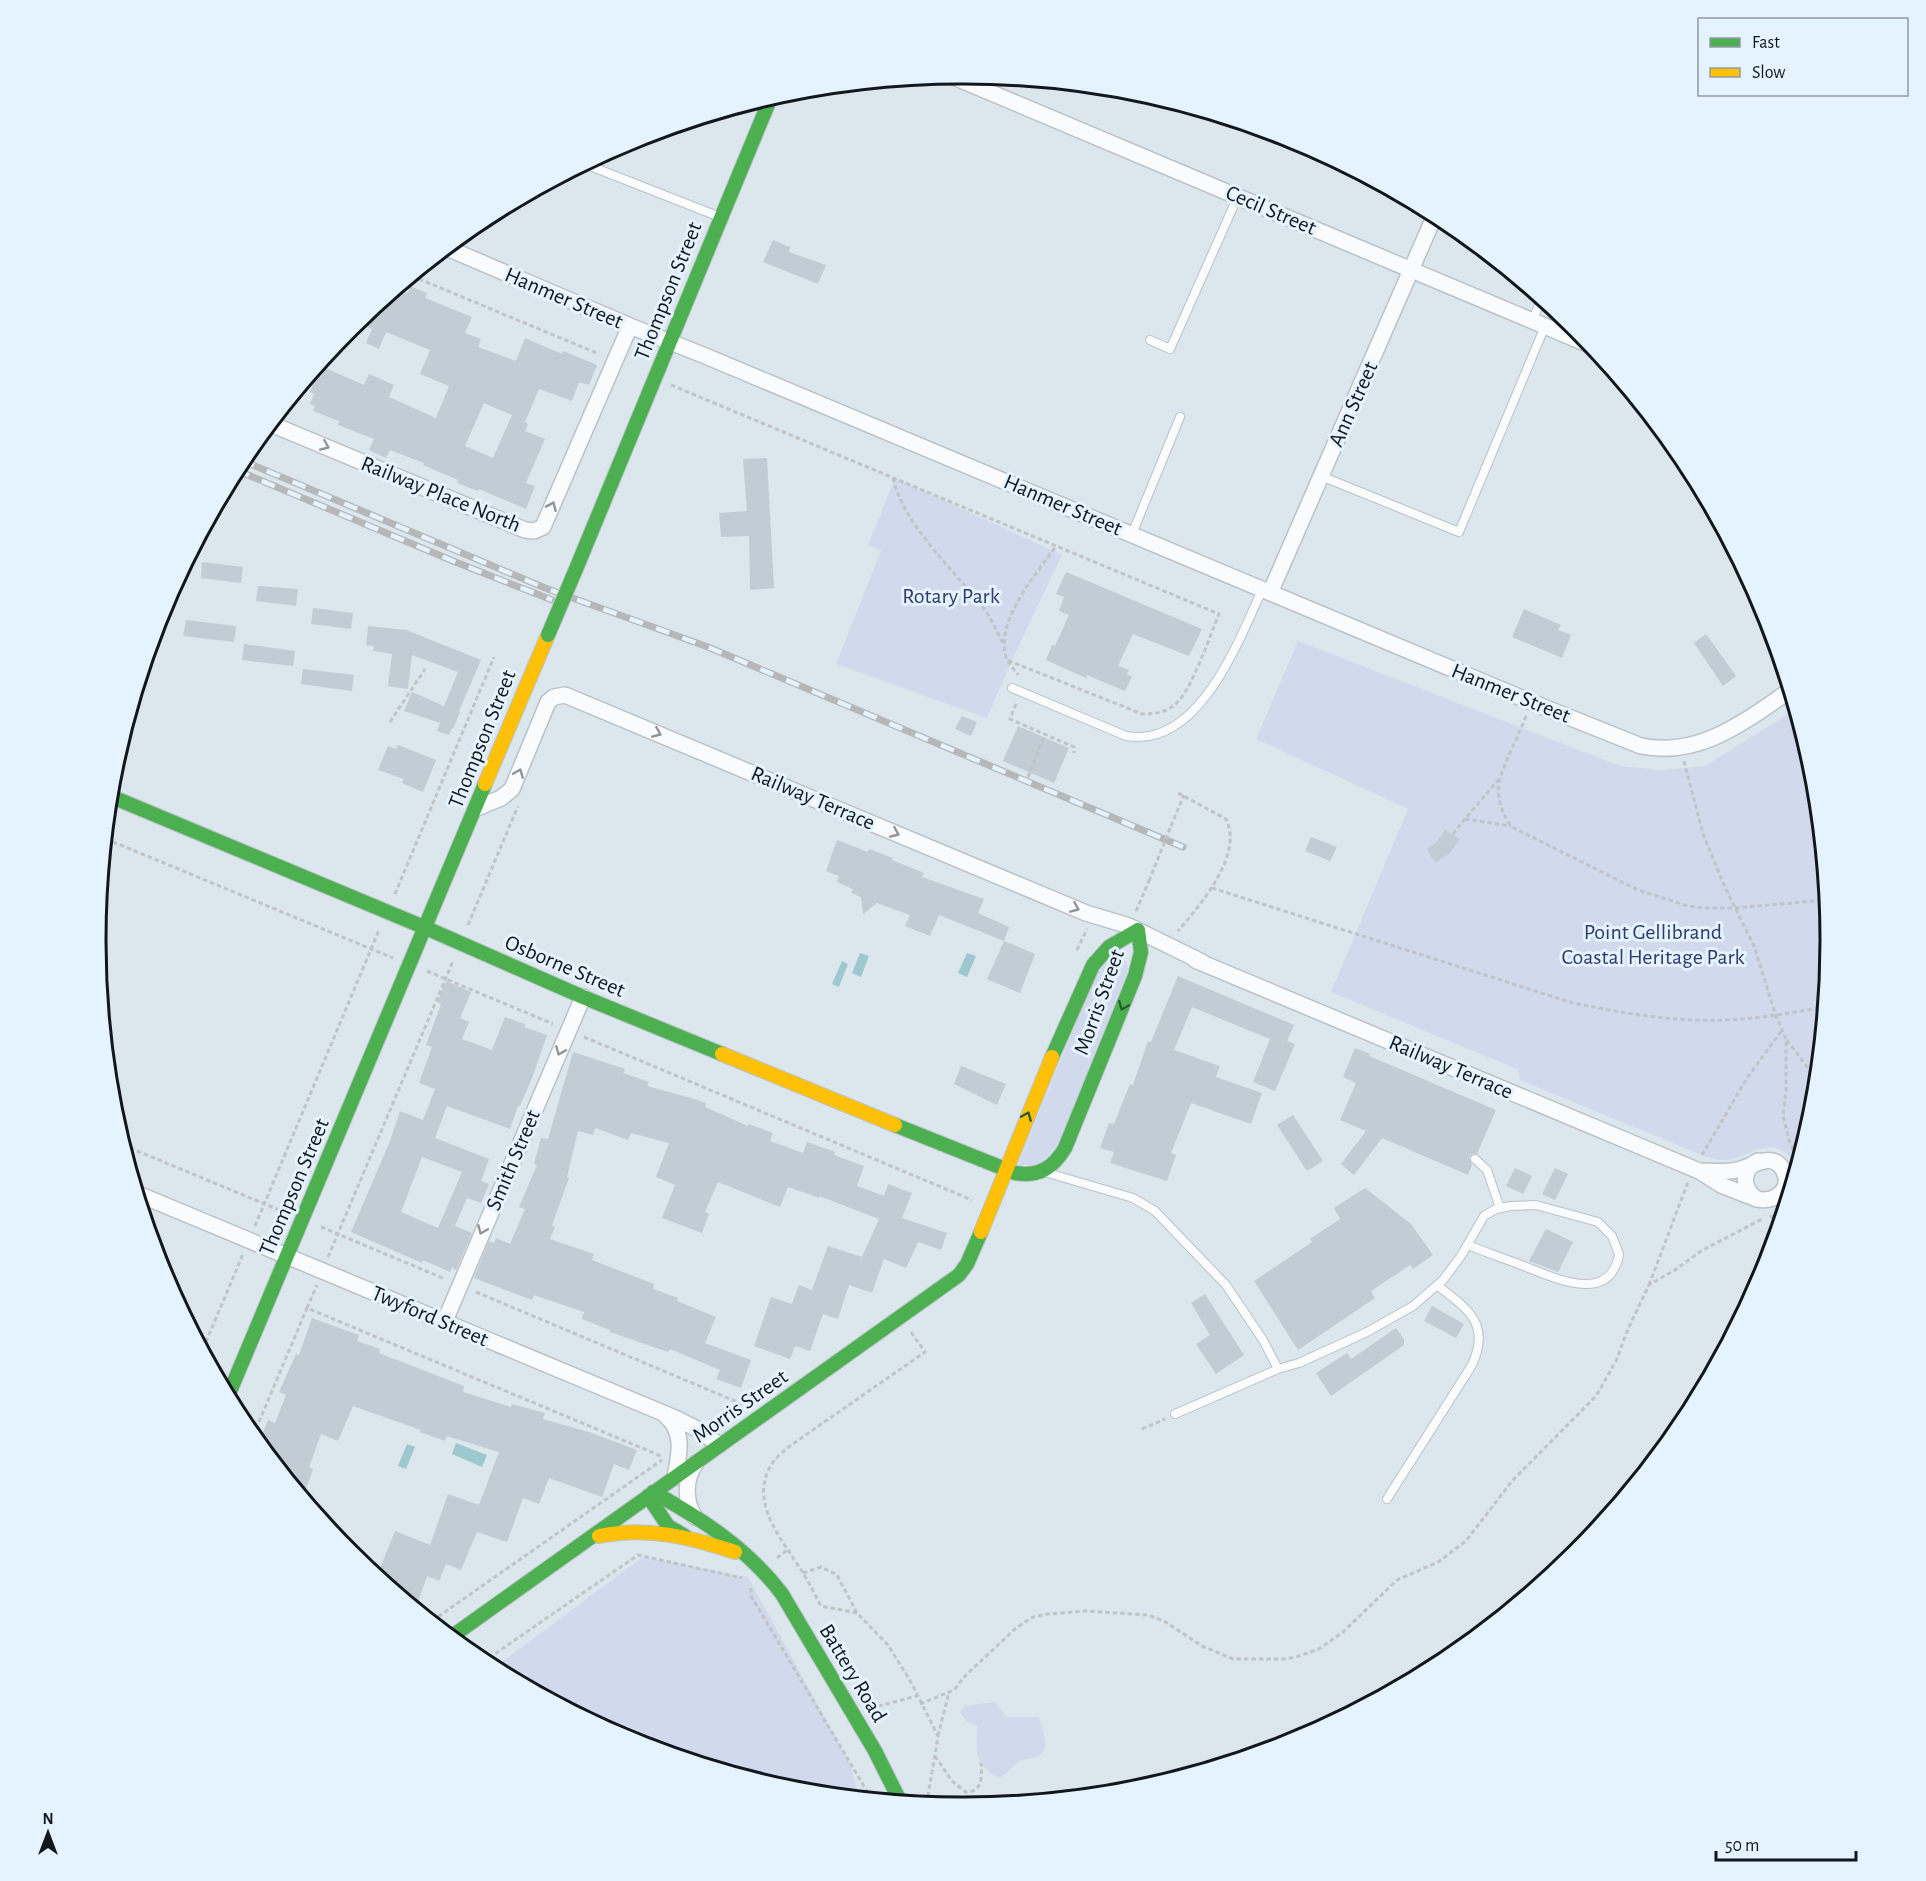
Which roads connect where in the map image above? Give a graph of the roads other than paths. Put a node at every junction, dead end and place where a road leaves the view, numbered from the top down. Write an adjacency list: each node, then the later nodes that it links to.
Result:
1 (971, 84): 4 (street, Cecil Street)
2 (767, 107): 5 (street, Thompson Street)
3 (594, 167): 5 (lane)
4 (1238, 196): 8 (street, Cecil Street); 13 (lane)
5 (721, 217): 14 (street, Thompson Street)
6 (1431, 223): 8 (street, Ann Street)
7 (455, 251): 11 (street, Hanmer Street)
8 (1412, 270): 10 (street, Cecil Street); 17 (street, Ann Street)
9 (1541, 309): 10 (lane)
10 (1539, 324): 12 (street, Cecil Street); 17 (lane)
11 (630, 326): 14 (street, Hanmer Street); 16 (street, Railway Place North, one-way to 11)
12 (1571, 337)
13 (1150, 340)
14 (670, 341): 18 (street, Hanmer Street); 23 (street, Thompson Street, bridge)
15 (1180, 417): 18 (lane)
16 (278, 427)
17 (1321, 476): 19 (street, Ann Street)
18 (1132, 534): 19 (street, Hanmer Street)
19 (1266, 591): 20 (lane); 21 (street, Hanmer Street)
20 (1012, 688)
21 (1783, 695)
22 (119, 800): 24 (street, Osborne Street)
23 (477, 808): 24 (street, Thompson Street); 25 (street, Railway Terrace, one-way to 25)
24 (426, 928): 28 (street, Osborne Street); 40 (street, Thompson Street)
25 (1138, 930): 26 (street, Railway Terrace); 27 (street, Morris Street); 31 (street, Morris Street, one-way to 25)
26 (1202, 962): 27 (street, Railway Terrace); 32 (street, Railway Terrace)
27 (1135, 976): 33 (street, Morris Street, one-way to 33)
28 (583, 997): 31 (street, Osborne Street); 42 (street, Smith Street, one-way to 42)
29 (1475, 1159): 38 (lane)
30 (1758, 1161): 32 (street, Railway Terrace); 34 (street); 37 (street)
31 (1005, 1170): 33 (street); 47 (street, Morris Street)
32 (1697, 1170): 37 (street, Railway Terrace)
33 (1044, 1172): 43 (lane)
34 (1786, 1177)
35 (1781, 1193): 37 (street)
36 (147, 1198): 40 (street, Twyford Street)
37 (1757, 1199)
38 (1500, 1208): 39 (lane); 39 (lane)
39 (1468, 1245): 41 (lane)
40 (287, 1256): 42 (street, Twyford Street); 44 (street, Thompson Street)
41 (1438, 1286): 43 (lane); 51 (lane)
42 (444, 1323): 45 (street, Twyford Street)
43 (1278, 1369): 46 (lane)
44 (232, 1386)
45 (658, 1411): 47 (street, Twyford Street); 49 (street)
46 (1175, 1414)
47 (719, 1445): 48 (street, Morris Street)
48 (698, 1461): 49 (street, Morris Street); 52 (street)
49 (675, 1477): 50 (street, Morris Street)
50 (651, 1494): 52 (street, Battery Road); 53 (street, Morris Street); 54 (street, Battery Road)
51 (1387, 1499)
52 (698, 1520): 55 (street, Battery Road)
53 (590, 1538): 54 (street, Battery Road); 56 (street, Morris Street)
54 (697, 1541): 55 (street, Battery Road)
55 (763, 1570): 57 (street, Battery Road)
56 (458, 1632)
57 (897, 1794)

